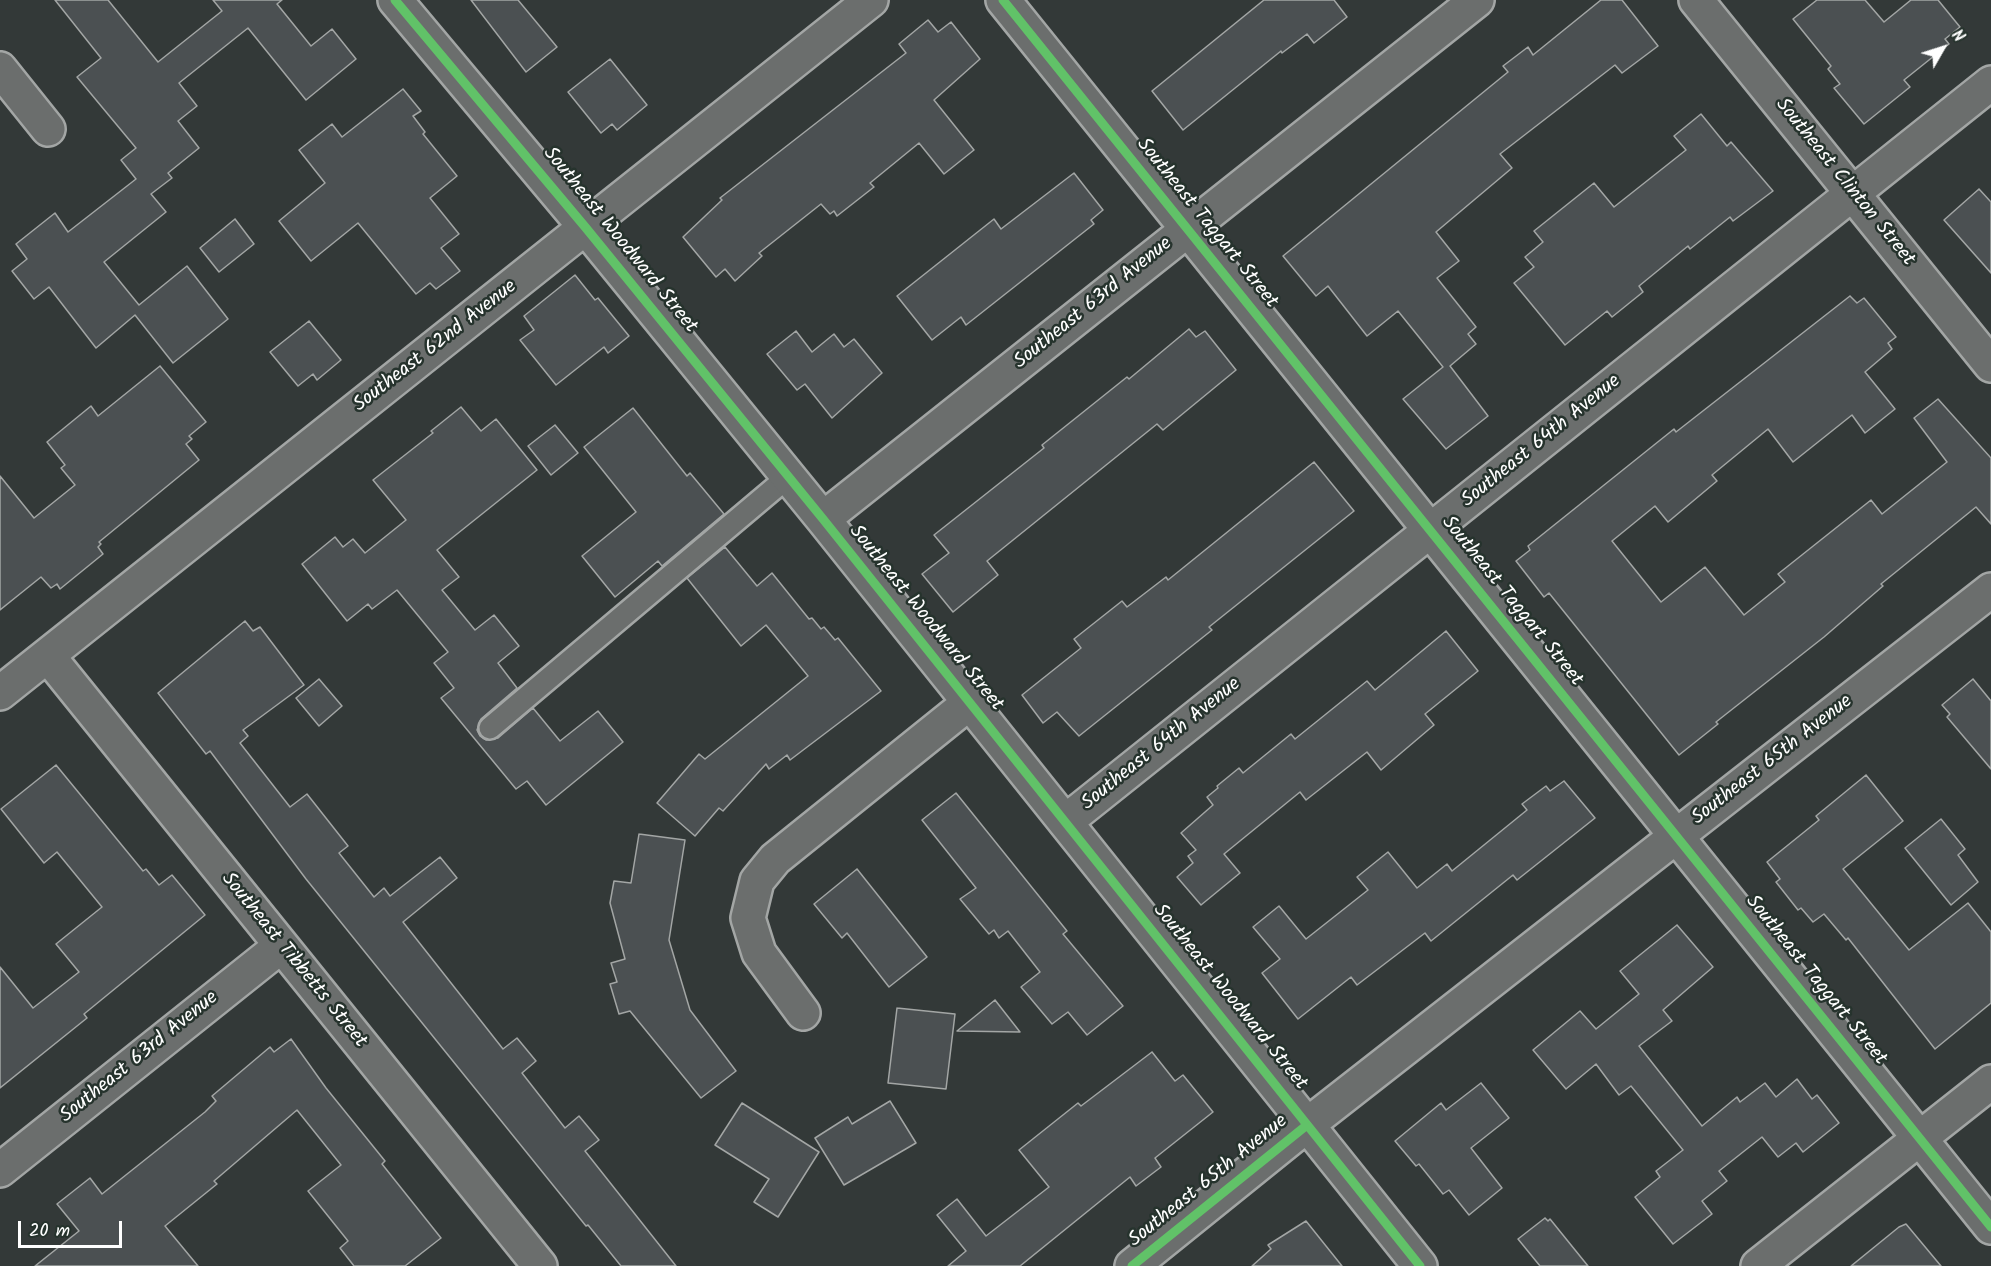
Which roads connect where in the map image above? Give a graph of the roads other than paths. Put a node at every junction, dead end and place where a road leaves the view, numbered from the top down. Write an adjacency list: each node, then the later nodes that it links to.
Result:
1 (395, 0): 10 (street, Southeast Woodward Street)
2 (871, 0): 10 (street, Southeast 62nd Avenue)
3 (1003, 0): 11 (street, Southeast Taggart Street)
4 (1477, 0): 11 (street, Southeast 63rd Avenue)
5 (1696, 0): 9 (street, Southeast Clinton Street)
6 (0, 69): 8 (street)
7 (1991, 83): 9 (street, Southeast 64th Avenue)
8 (48, 129)
9 (1853, 194): 12 (street, Southeast Clinton Street); 15 (street, Southeast 64th Avenue)
10 (586, 228): 13 (street, Southeast Woodward Street); 17 (street, Southeast 62nd Avenue)
11 (1187, 230): 14 (street, Southeast 63rd Avenue); 15 (street, Southeast Taggart Street)
12 (1991, 365)
13 (789, 476): 14 (street, Southeast Woodward Street); 20 (lane)
14 (823, 519): 19 (street, Southeast Woodward Street)
15 (1431, 530): 21 (street, Southeast 64th Avenue); 22 (street, Southeast Taggart Street)
16 (1991, 590): 22 (street, Southeast 65th Avenue)
17 (48, 656): 18 (street, Southeast 62nd Avenue); 23 (street, Southeast Tibbetts Street)
18 (0, 693)
19 (969, 703): 21 (street, Southeast Woodward Street); 24 (street)
20 (490, 728)
21 (1065, 822): 26 (street, Southeast Woodward Street)
22 (1676, 837): 26 (street, Southeast 65th Avenue); 27 (street, Southeast Taggart Street)
23 (281, 946): 28 (street, Southeast 63rd Avenue); 30 (street, Southeast Tibbetts Street)
24 (803, 1013)
25 (1991, 1082): 27 (street)
26 (1307, 1125): 31 (street, Southeast 65th Avenue); 32 (street, Southeast Woodward Street)
27 (1920, 1139): 29 (street, Southeast Taggart Street); 33 (street)
28 (0, 1170)
29 (1991, 1227)
30 (526, 1261)
31 (1132, 1266)
32 (1420, 1266)
33 (1758, 1266)

